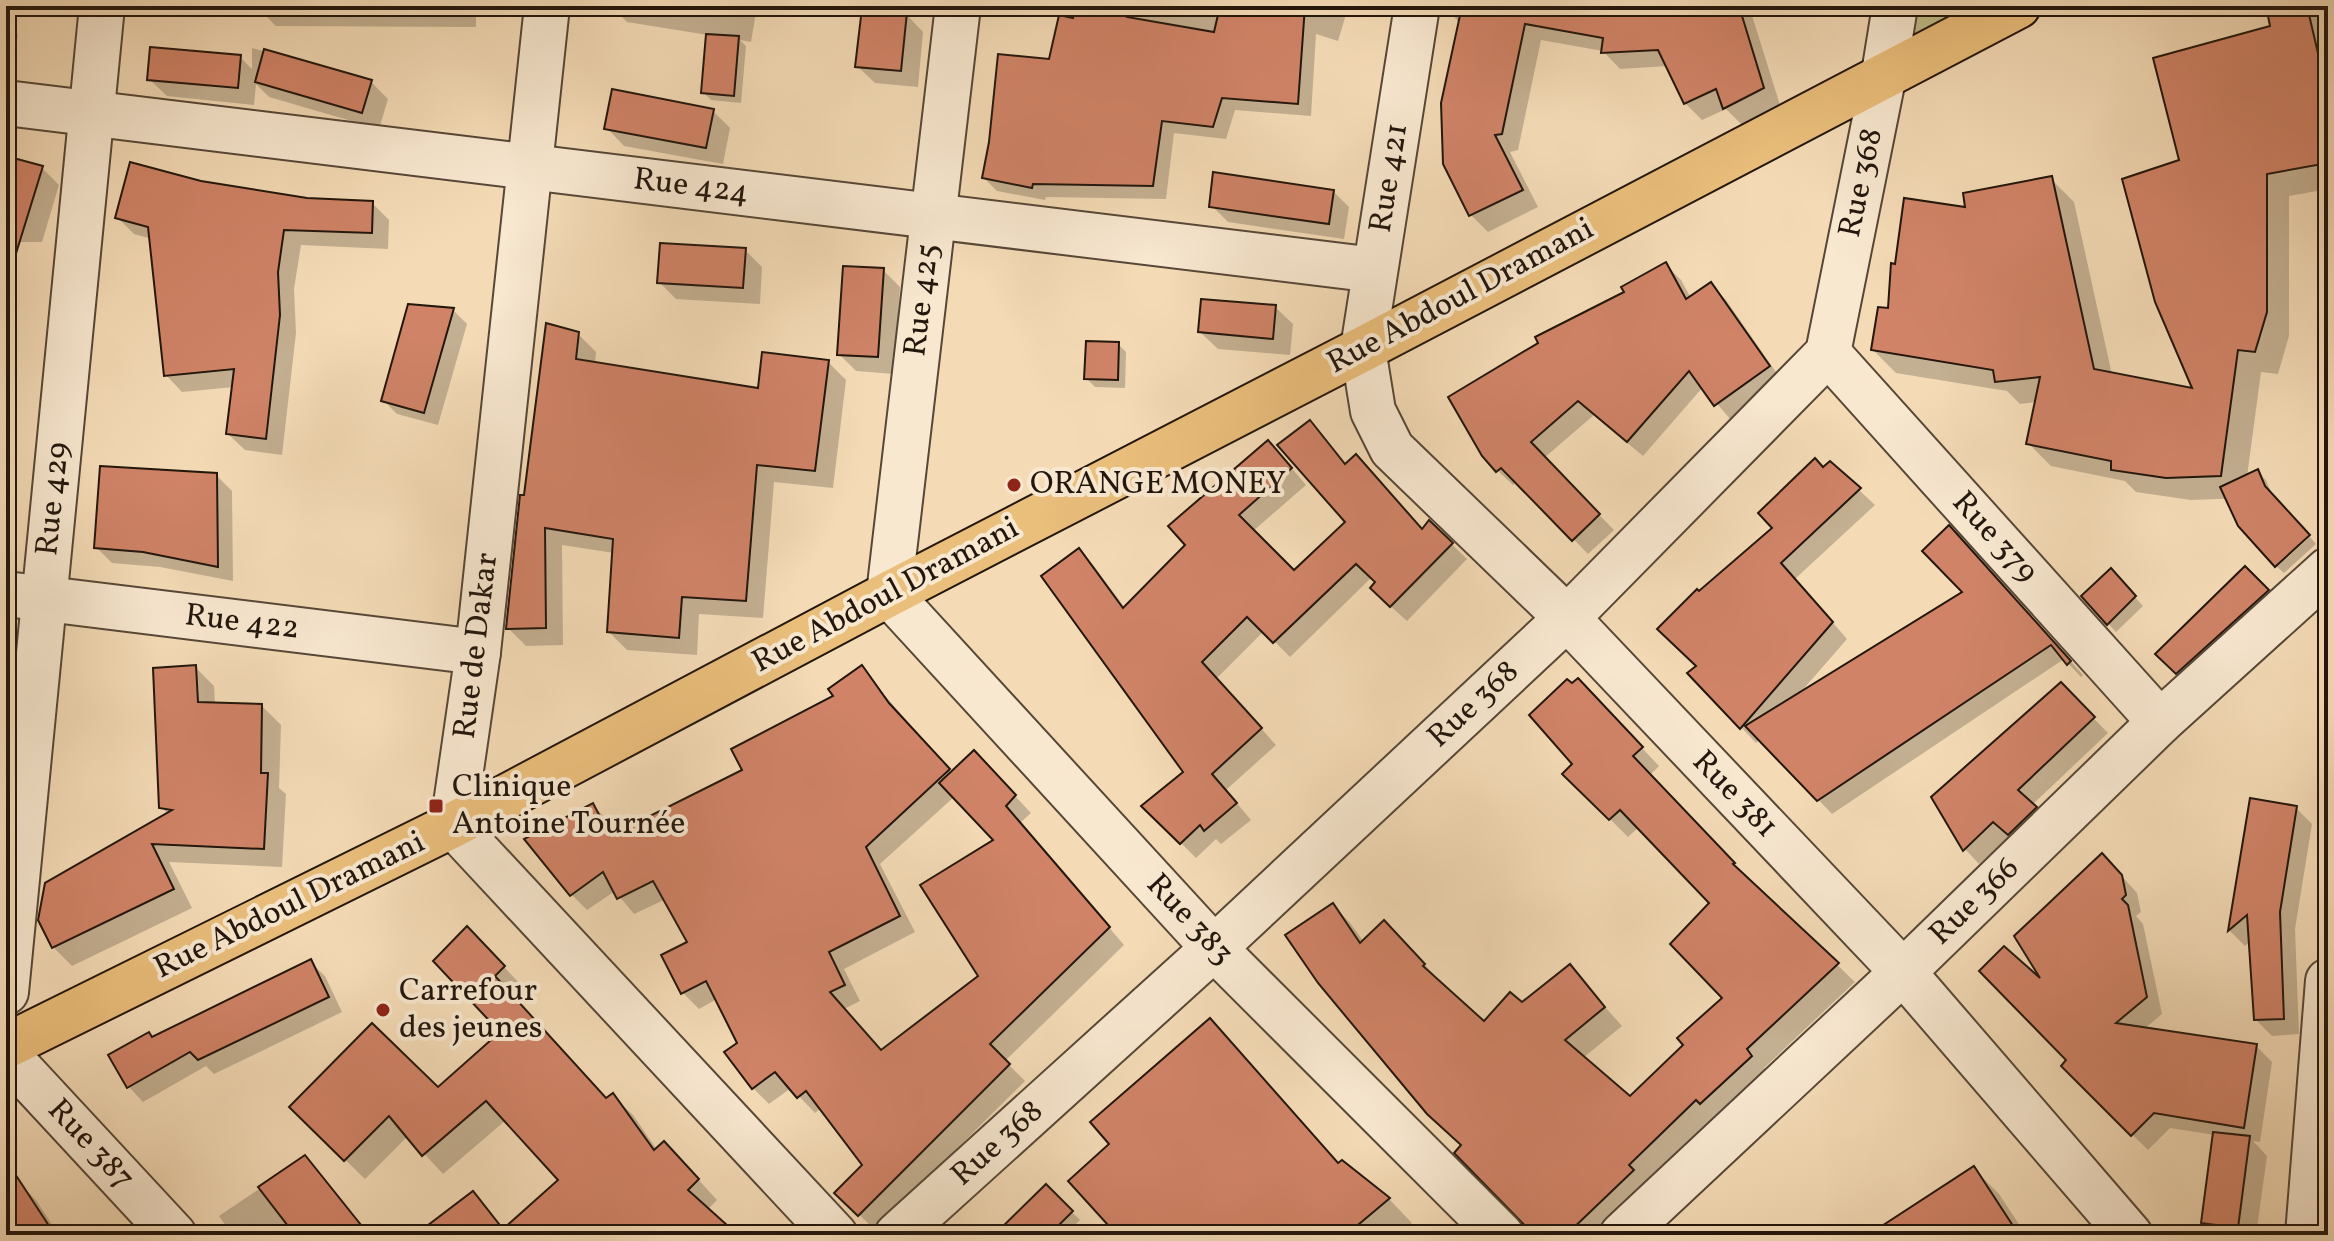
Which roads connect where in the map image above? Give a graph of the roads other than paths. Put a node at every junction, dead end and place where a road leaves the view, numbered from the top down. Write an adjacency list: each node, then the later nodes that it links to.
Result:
1 (102, 6): 9 (street, Rue 429)
2 (547, 6): 10 (street, Rue de Dakar)
3 (958, 6): 11 (street, Rue 425)
4 (1417, 6): 12 (street, Rue 421)
5 (1895, 6): 7 (street)
6 (2018, 6): 7 (main road, Rue Abdoul Dramani)
7 (1884, 74): 13 (main road, Rue Abdoul Dramani); 14 (street, Rue 368)
8 (6, 103): 9 (street, Rue 424)
9 (92, 114): 10 (street, Rue 424); 17 (street, Rue 429)
10 (530, 167): 11 (street, Rue 424); 19 (street, Rue de Dakar)
11 (933, 216): 12 (street, Rue 424); 16 (street, Rue 425)
12 (1375, 270): 13 (street, Rue 421)
13 (1363, 349): 16 (main road, Rue Abdoul Dramani); 18 (street, Rue 381)
14 (1828, 353): 18 (street, Rue 368); 20 (street, Rue 379)
15 (2328, 570): 20 (street, Rue 366)
16 (889, 594): 21 (main road, Rue Abdoul Dramani); 22 (street, Rue 383)
17 (25, 597): 19 (street, Rue 422); 25 (street, Rue 429)
18 (1567, 618): 22 (street, Rue 368); 23 (street, Rue 381)
19 (478, 652): 21 (street, Rue de Dakar)
20 (2160, 722): 23 (street, Rue 366)
21 (453, 825): 26 (main road, Rue Abdoul Dramani); 29 (street)
22 (1214, 948): 30 (street, Rue 368); 31 (street, Rue 383)
23 (1903, 972): 32 (street, Rue 366); 33 (street, Rue 381)
24 (2328, 981): 34 (street)
25 (6, 992)
26 (6, 1046)
27 (6, 1054): 28 (street, Rue 387)
28 (174, 1235)
29 (835, 1235)
30 (897, 1235)
31 (1501, 1235)
32 (1622, 1235)
33 (2130, 1235)
34 (2308, 1235)

